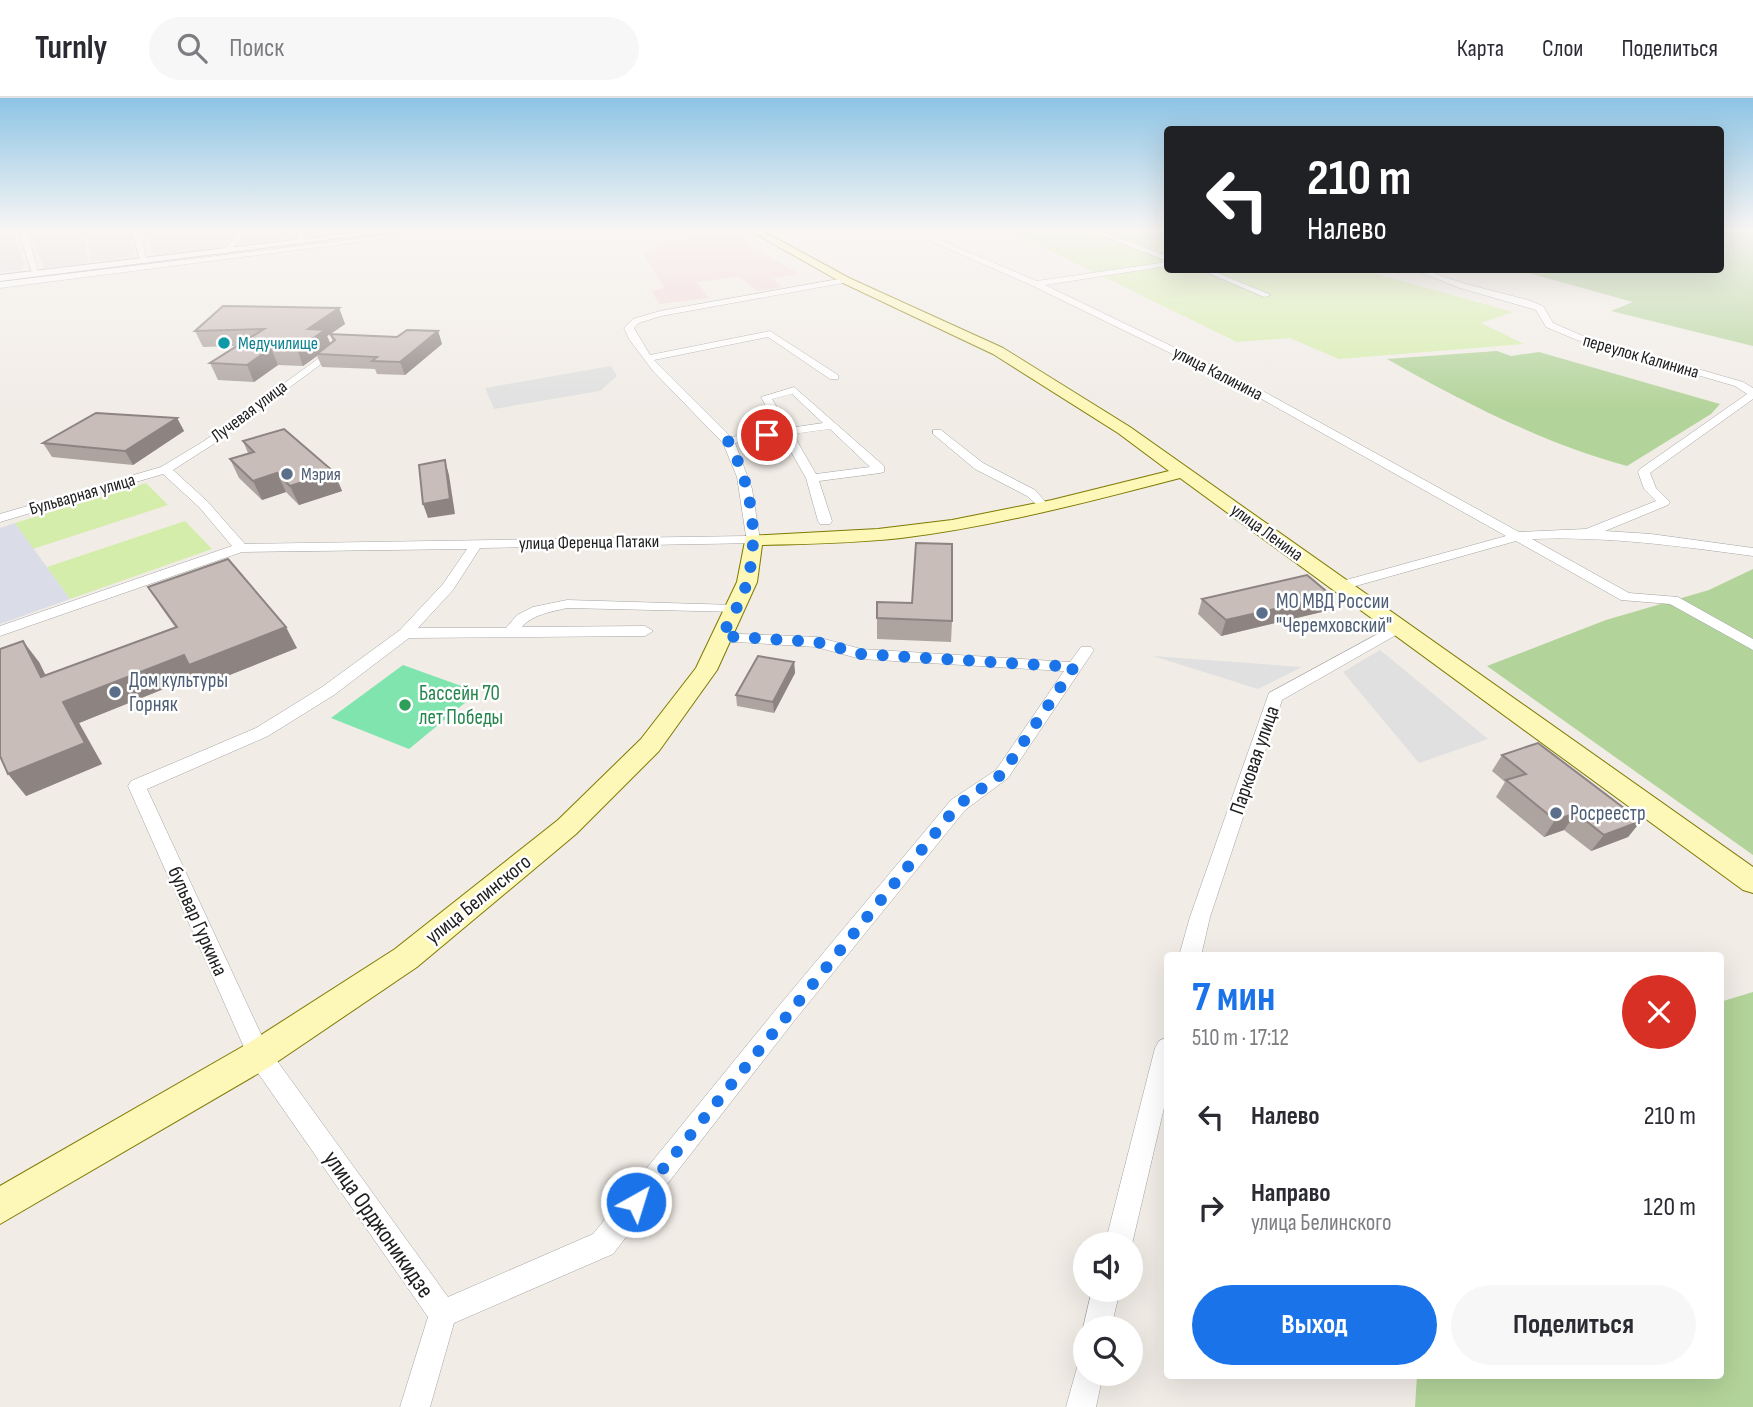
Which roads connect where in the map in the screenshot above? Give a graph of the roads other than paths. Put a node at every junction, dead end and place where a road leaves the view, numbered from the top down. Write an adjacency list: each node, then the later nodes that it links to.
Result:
1 (790, 290): 8 (street, улица Белинского)
2 (867, 290): 16 (main road, улица Ленина)
3 (1049, 290): 22 (street, улица Калинина)
4 (1255, 290): 6 (street)
5 (1480, 290): 10 (street, переулок Калинина)
6 (1267, 295)
7 (333, 351): 15 (street, Лучевая улица)
8 (649, 358): 9 (street); 14 (street, улица Белинского)
9 (834, 377)
10 (1753, 393): 21 (street, переулок Калинина)
11 (832, 425): 12 (street); 12 (street); 17 (street)
12 (787, 432): 14 (street); 17 (street)
13 (937, 432): 18 (street)
14 (728, 441): 23 (street, улица Белинского)
15 (165, 470): 19 (street, Бульварная улица); 25 (street)
16 (1184, 472): 18 (main road, улица Ференца Патаки); 27 (main road, улица Ленина)
17 (812, 478): 20 (street)
18 (1043, 506): 23 (main road, улица Ференца Патаки)
19 (0, 518)
20 (825, 521)
21 (1588, 533): 22 (street); 26 (street)
22 (1520, 536): 27 (street); 35 (street, улица Калинина)
23 (753, 540): 24 (street, улица Ференца Патаки); 28 (main road, улица Белинского)
24 (477, 543): 25 (street, улица Ференца Патаки); 32 (street)
25 (241, 548): 30 (street, улица Ференца Патаки)
26 (1753, 552)
27 (1340, 586): 29 (main road, улица Ленина)
28 (735, 609): 33 (street); 34 (main road, улица Белинского)
29 (1398, 628): 36 (main road, улица Ленина); 37 (street, Парковая улица)
30 (0, 631)
31 (645, 631): 33 (street)
32 (405, 633): 33 (street); 38 (street, бульвар Гуркина)
33 (510, 633)
34 (722, 636): 38 (main road, улица Белинского); 42 (street)
35 (1753, 645)
36 (1753, 882)
37 (1192, 952)
38 (259, 1055): 40 (main road, улица Белинского); 42 (street, улица Орджоникидзе)
39 (1164, 1060): 41 (street)
40 (0, 1206)
41 (1121, 1232)
42 (443, 1314): 44 (street, улица Орджоникидзе)
43 (1085, 1386): 45 (street)
44 (415, 1407)
45 (1081, 1407)

